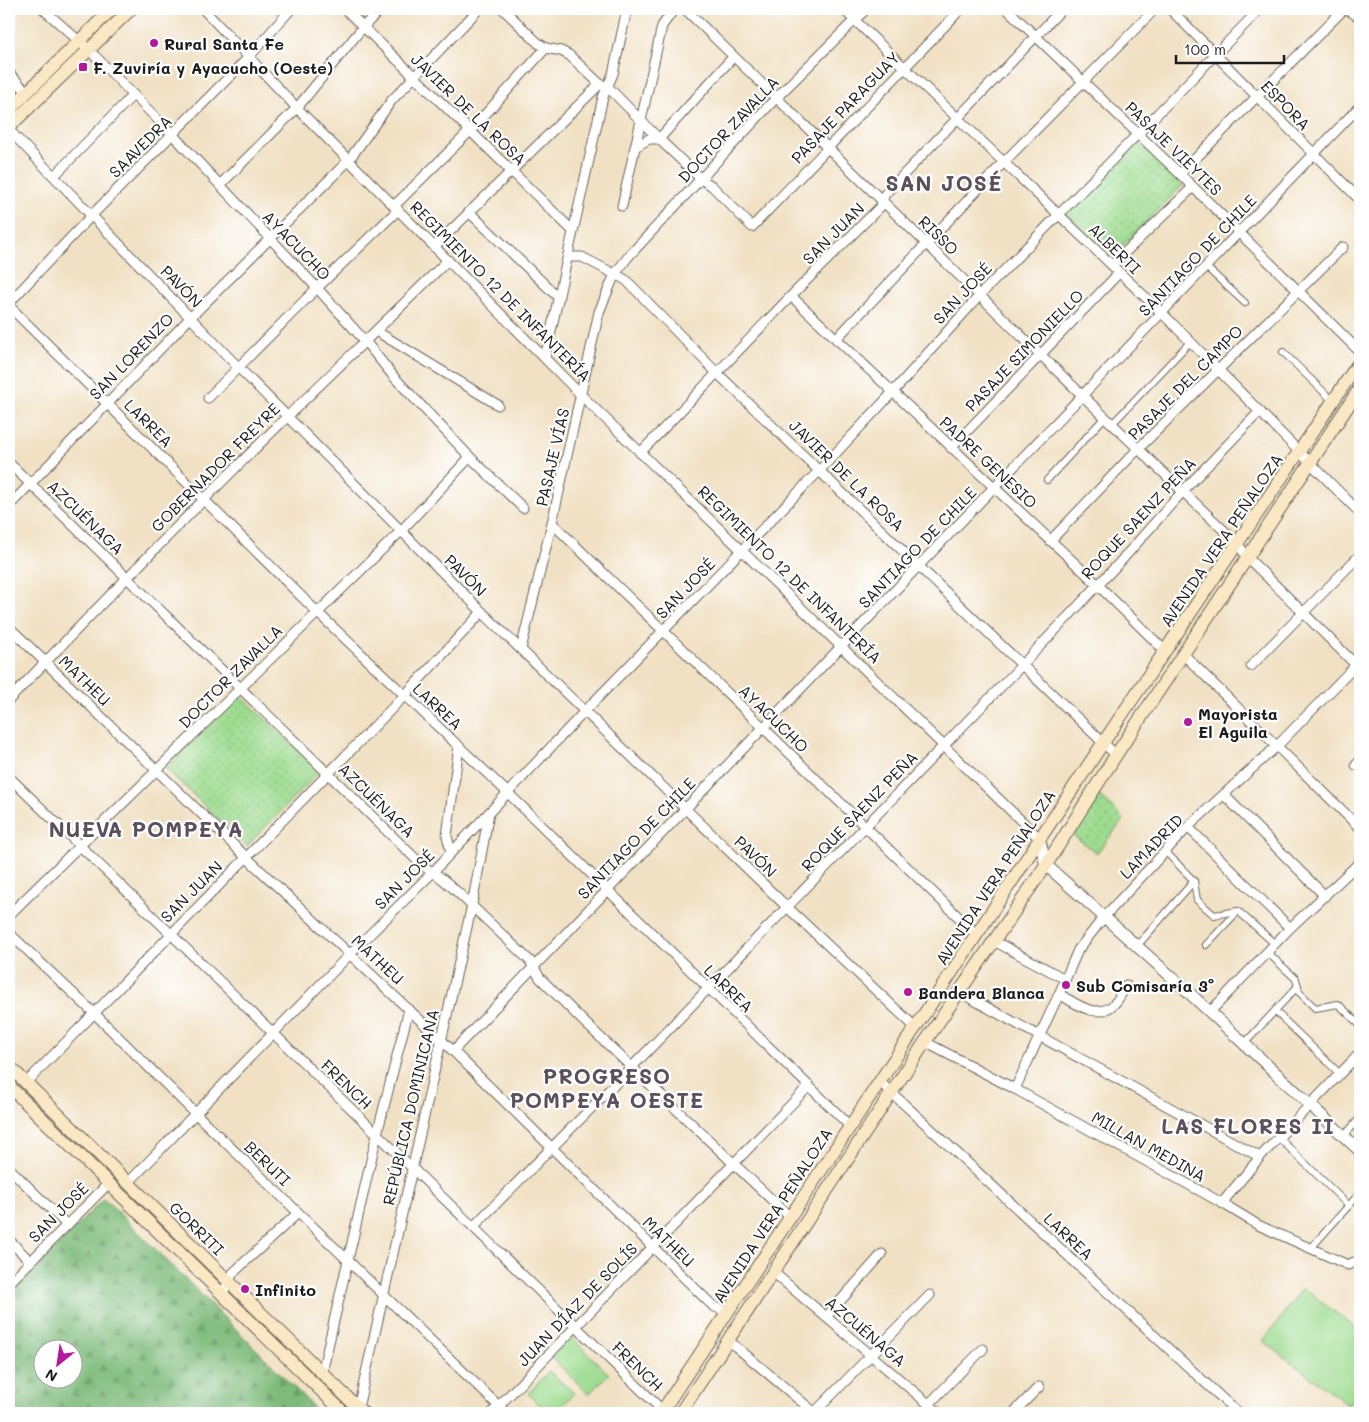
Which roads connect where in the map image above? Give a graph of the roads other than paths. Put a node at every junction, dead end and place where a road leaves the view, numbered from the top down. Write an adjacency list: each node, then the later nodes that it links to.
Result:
1 (43, 9): 28 (street, AYACUCHO)
2 (111, 9): 28 (main road)
3 (131, 9): 30 (main road)
4 (203, 9): 23 (street, REGIMIENTO 12 DE INFANTERÍA)
5 (217, 9): 23 (street)
6 (291, 9): 32 (street, SAAVEDRA)
7 (345, 9): 26 (street, JAVIER DE LA ROSA)
8 (381, 9): 26 (street)
9 (479, 9): 36 (street, SAN LORENZO)
10 (503, 9): 29 (street)
11 (627, 9): 38 (street)
12 (674, 9): 47 (street)
13 (685, 9): 33 (street, RISSO)
14 (843, 9): 25 (street, ALBERTI)
15 (866, 9): 25 (street, DOCTOR ZAVALLA)
16 (961, 9): 34 (street, PASAJE PARAGUAY)
17 (1008, 9): 27 (street, PASAJE VIEYTES)
18 (1062, 9): 27 (street, SAN JUAN)
19 (1155, 9): 37 (street)
20 (1170, 9): 31 (street, ESPORA)
21 (1260, 9): 31 (street, SAN JOSÉ)
22 (1346, 9): 24 (street); 41 (street)
23 (210, 16): 32 (street, REGIMIENTO 12 DE INFANTERÍA)
24 (1360, 18)
25 (855, 20): 34 (street, ALBERTI); 42 (street, DOCTOR ZAVALLA)
26 (363, 27): 36 (street, JAVIER DE LA ROSA); 44 (street)
27 (1036, 36): 37 (street, PASAJE VIEYTES); 46 (street, SAN JUAN)
28 (78, 41): 30 (street, AYACUCHO); 39 (main road)
29 (546, 48): 38 (street); 49 (street)
30 (89, 50): 40 (street, AYACUCHO); 48 (main road)
31 (1215, 54): 41 (street, ESPORA); 50 (street, SAN JOSÉ)
32 (249, 57): 44 (street, REGIMIENTO 12 DE INFANTERÍA); 51 (street, SAAVEDRA)
33 (733, 57): 42 (street, RISSO); 52 (street)
34 (905, 67): 46 (street, ALBERTI); 54 (street, PASAJE PARAGUAY)
35 (9, 73): 39 (street)
36 (413, 76): 49 (street, JAVIER DE LA ROSA); 56 (street, SAN LORENZO)
37 (1084, 81): 50 (street, PASAJE VIEYTES); 57 (street)
38 (604, 86): 47 (street); 58 (street); 71 (street)
39 (27, 92): 45 (main road)
40 (133, 95): 51 (street, AYACUCHO); 60 (street)
41 (1257, 96): 55 (street, ESPORA); 59 (street)
42 (776, 98): 54 (street, RISSO); 61 (street, DOCTOR ZAVALLA)
43 (1360, 106): 55 (street, SANTIAGO DE CHILE)
44 (297, 108): 56 (street, REGIMIENTO 12 DE INFANTERÍA); 62 (street)
45 (9, 110)
46 (958, 118): 57 (street, ALBERTI); 64 (street, SAN JUAN)
47 (641, 122): 52 (street); 53 (street)
48 (9, 129): 60 (street, PAVÓN)
49 (470, 131): 58 (street, JAVIER DE LA ROSA); 67 (street)
50 (1138, 133): 59 (street, PASAJE VIEYTES); 69 (street, SAN JOSÉ)
51 (172, 134): 62 (street, AYACUCHO); 70 (street, SAAVEDRA)
52 (658, 139): 53 (street); 61 (street)
53 (635, 147): 66 (street)
54 (827, 147): 61 (street, PASAJE PARAGUAY); 64 (street, RISSO)
55 (1314, 155): 65 (street, ESPORA); 72 (street, SANTIAGO DE CHILE)
56 (349, 160): 67 (street, REGIMIENTO 12 DE INFANTERÍA); 73 (street, SAN LORENZO)
57 (1004, 162): 69 (street, ALBERTI); 74 (street)
58 (512, 172): 68 (street); 71 (street, JAVIER DE LA ROSA)
59 (1180, 174): 63 (street, PASAJE VIEYTES)
60 (54, 176): 70 (street, PAVÓN)
61 (701, 179): 82 (street, DOCTOR ZAVALLA)
62 (220, 185): 73 (street, AYACUCHO)
63 (1193, 187): 72 (street, PASAJE VIEYTES); 79 (street)
64 (883, 200): 74 (street, RISSO); 86 (street, SAN JUAN)
65 (1360, 200)
66 (622, 206)
67 (396, 208): 75 (street, REGIMIENTO 12 DE INFANTERÍA); 83 (street)
68 (469, 212): 75 (street); 87 (street)
69 (1057, 214): 79 (street, ALBERTI); 85 (street, SAN JOSÉ)
70 (92, 215): 88 (street, SAAVEDRA); 91 (street, PAVÓN)
71 (573, 231): 77 (street)
72 (1239, 233): 80 (street, SANTIAGO DE CHILE); 84 (street, PASAJE VIEYTES)
73 (270, 238): 83 (street, AYACUCHO); 91 (street, SAN LORENZO)
74 (926, 244): 85 (street, RISSO); 93 (street)
75 (434, 247): 78 (street, REGIMIENTO 12 DE INFANTERÍA)
76 (1342, 247): 84 (street, PASAJE DEL CAMPO)
77 (568, 256): 82 (street, JAVIER DE LA ROSA); 87 (street)
78 (448, 260): 92 (street, GOBERNADOR FREYRE); 99 (street, REGIMIENTO 12 DE INFANTERÍA)
79 (1112, 265): 81 (street, ALBERTI)
80 (1206, 267): 89 (street); 90 (street, SANTIAGO DE CHILE)
81 (1119, 272): 90 (street, ALBERTI); 98 (street, PASAJE SIMONIELLO)
82 (615, 274): 103 (street, JAVIER DE LA ROSA); 106 (street, PASAJE VÍAS)
83 (317, 288): 94 (street, AYACUCHO); 101 (street)
84 (1299, 292): 97 (street, PASAJE VIEYTES); 102 (street, PASAJE DEL CAMPO)
85 (980, 295): 98 (street, RISSO); 105 (street, SAN JOSÉ)
86 (791, 296): 93 (street, PADRE GENESIO); 103 (street, SAN JUAN)
87 (559, 298): 99 (street)
88 (9, 304): 110 (street, LARREA)
89 (1245, 304)
90 (1162, 314): 95 (street, ALBERTI); 107 (street, SANTIAGO DE CHILE)
91 (191, 317): 101 (street, PAVÓN); 110 (street, SAN LORENZO)
92 (376, 331): 94 (street, GOBERNADOR FREYRE); 111 (street)
93 (836, 339): 105 (street, PADRE GENESIO)
94 (365, 340): 113 (street, GOBERNADOR FREYRE); 119 (street, AYACUCHO)
95 (1190, 342): 102 (street, ALBERTI); 114 (street)
96 (1283, 352): 109 (street)
97 (1360, 352)
98 (1040, 354): 107 (street, RISSO); 115 (street, PASAJE SIMONIELLO)
99 (545, 358): 106 (street, REGIMIENTO 12 DE INFANTERÍA)
100 (1360, 361): 109 (main road, AVENIDA VERA PEÑALOZA)
101 (238, 367): 108 (street); 113 (street, PAVÓN)
102 (1217, 370): 112 (street, ALBERTI); 116 (street, PASAJE DEL CAMPO)
103 (717, 373): 118 (street, SAN JUAN); 122 (street, JAVIER DE LA ROSA)
104 (1360, 388): 121 (main road, AVENIDA VERA PEÑALOZA)
105 (893, 392): 115 (street, PADRE GENESIO); 122 (street, SAN JOSÉ)
106 (582, 396): 118 (street, REGIMIENTO 12 DE INFANTERÍA); 131 (street, PASAJE VÍAS)
107 (1083, 396): 114 (street, RISSO); 125 (street, SANTIAGO DE CHILE)
108 (208, 398)
109 (1333, 401): 117 (main road, AVENIDA VERA PEÑALOZA)
110 (107, 402): 124 (street, SAN LORENZO); 127 (street, LARREA)
111 (498, 405)
112 (1260, 411): 117 (street, ALBERTI); 126 (street, ROQUE SAENZ PEÑA)
113 (287, 416): 127 (street, GOBERNADOR FREYRE); 132 (street, PAVÓN)
114 (1109, 421): 116 (street, RISSO); 123 (street)
115 (951, 448): 125 (street, PADRE GENESIO)
116 (1138, 449): 126 (street, RISSO); 133 (street, PASAJE DEL CAMPO)
117 (1300, 452): 121 (street, ALBERTI); 134 (main road, AVENIDA VERA PEÑALOZA)
118 (640, 453): 135 (street, REGIMIENTO 12 DE INFANTERÍA)
119 (470, 457): 129 (street, AYACUCHO); 132 (street, DOCTOR ZAVALLA)
120 (9, 463): 124 (street, AZCUÉNAGA)
121 (1310, 464): 130 (street, ALBERTI); 137 (main road, AVENIDA VERA PEÑALOZA)
122 (820, 470): 135 (street, SAN JOSÉ); 138 (street, JAVIER DE LA ROSA)
123 (1047, 480)
124 (30, 483): 128 (street, SAN LORENZO); 139 (street, AZCUÉNAGA)
125 (994, 488): 133 (street, PADRE GENESIO); 138 (street, SANTIAGO DE CHILE)
126 (1182, 491): 134 (street, RISSO); 140 (street, ROQUE SAENZ PEÑA)
127 (204, 500): 139 (street, GOBERNADOR FREYRE); 141 (street, LARREA)
128 (9, 506)
129 (523, 508)
130 (1360, 513)
131 (552, 523): 145 (street, AYACUCHO); 147 (street, PASAJE VÍAS)
132 (401, 531): 141 (street, DOCTOR ZAVALLA); 142 (street, PAVÓN)
133 (1050, 541): 140 (street, PADRE GENESIO)
134 (1238, 544): 137 (street, RISSO); 148 (main road, AVENIDA VERA PEÑALOZA)
135 (742, 551): 145 (street, SAN JOSÉ); 146 (street, REGIMIENTO 12 DE INFANTERÍA)
136 (1360, 555): 143 (street)
137 (1247, 557): 143 (street, RISSO); 149 (main road, AVENIDA VERA PEÑALOZA)
138 (920, 567): 146 (street, SANTIAGO DE CHILE); 151 (street, JAVIER DE LA ROSA)
139 (127, 578): 150 (street, GOBERNADOR FREYRE); 154 (street, AZCUÉNAGA)
140 (1098, 585): 148 (street, PADRE GENESIO); 151 (street, ROQUE SAENZ PEÑA)
141 (317, 612): 154 (street, DOCTOR ZAVALLA); 155 (street, LARREA)
142 (482, 612): 147 (street, PAVÓN); 155 (street, SAN JUAN)
143 (1303, 612): 152 (street, RISSO); 153 (street)
144 (9, 627): 150 (street, MATHEU)
145 (664, 632): 157 (street, SAN JOSÉ); 158 (street, AYACUCHO)
146 (842, 648): 158 (street, SANTIAGO DE CHILE); 161 (street, REGIMIENTO 12 DE INFANTERÍA)
147 (521, 649): 157 (street, PAVÓN)
148 (1165, 651): 159 (main road, AVENIDA VERA PEÑALOZA)
149 (1183, 654): 162 (street); 163 (main road, AVENIDA VERA PEÑALOZA)
150 (45, 662): 156 (street, GOBERNADOR FREYRE); 164 (street, MATHEU)
151 (1022, 665): 159 (street, JAVIER DE LA ROSA); 161 (street, ROQUE SAENZ PEÑA)
152 (1359, 665): 162 (street, LAMADRID)
153 (1251, 666)
154 (240, 687): 164 (street, DOCTOR ZAVALLA); 165 (street, AZCUÉNAGA)
155 (405, 695): 160 (street, LARREA); 165 (street, SAN JUAN)
156 (9, 700)
157 (585, 711): 167 (street, SAN JOSÉ); 169 (street, PAVÓN)
158 (764, 728): 169 (street, SANTIAGO DE CHILE); 171 (street, AYACUCHO)
159 (1103, 742): 163 (street, JAVIER DE LA ROSA); 174 (main road, AVENIDA VERA PEÑALOZA)
160 (459, 746): 167 (street, LARREA); 177 (street)
161 (944, 746): 171 (street, ROQUE SAENZ PEÑA); 174 (street, REGIMIENTO 12 DE INFANTERÍA)
162 (1276, 746): 168 (street, LAMADRID); 173 (street)
163 (1116, 755): 180 (main road, AVENIDA VERA PEÑALOZA)
164 (157, 769): 175 (street, DOCTOR ZAVALLA); 178 (street, MATHEU)
165 (328, 773): 178 (street, SAN JUAN); 181 (street, AZCUÉNAGA)
166 (9, 777): 175 (street, FRENCH)
167 (508, 793): 170 (street, SAN JOSÉ); 183 (street, LARREA)
168 (1224, 795): 172 (street, LAMADRID); 184 (street)
169 (686, 809): 183 (street, SANTIAGO DE CHILE); 186 (street, PAVÓN)
170 (489, 813): 177 (street, SAN JOSÉ); 185 (street, REPÚBLICA DOMINICANA)
171 (865, 827): 186 (street, ROQUE SAENZ PEÑA); 193 (street, AYACUCHO)
172 (1188, 827): 176 (street, LAMADRID); 190 (street)
173 (1360, 828)
174 (1039, 838): 180 (street); 193 (main road, AVENIDA VERA PEÑALOZA)
175 (79, 846): 188 (street, DOCTOR ZAVALLA); 192 (street, FRENCH)
176 (1165, 851): 182 (street); 189 (street, LAMADRID)
177 (451, 852): 181 (street, SAN JOSÉ)
178 (246, 857): 192 (street, SAN JUAN); 199 (street, MATHEU)
179 (1360, 862): 184 (street)
180 (1046, 865): 189 (street); 194 (main road, AVENIDA VERA PEÑALOZA)
181 (432, 873): 185 (street, AZCUÉNAGA); 199 (street, SAN JOSÉ)
182 (1194, 881): 187 (street); 197 (street)
183 (606, 890): 200 (street, SANTIAGO DE CHILE); 204 (street, LARREA)
184 (1325, 896): 190 (street)
185 (472, 905): 200 (street, AZCUÉNAGA); 215 (street, REPÚBLICA DOMINICANA)
186 (787, 907): 204 (street, ROQUE SAENZ PEÑA); 212 (street, PAVÓN)
187 (1238, 912): 195 (street); 196 (street)
188 (9, 915)
189 (1104, 917): 197 (street); 201 (street, LAMADRID)
190 (1290, 928): 195 (street)
191 (9, 933): 210 (street, BERUTI)
192 (171, 934): 210 (street, SAN JUAN); 213 (street, FRENCH)
193 (976, 934): 212 (main road, AVENIDA VERA PEÑALOZA)
194 (994, 941): 201 (street); 205 (main road, AVENIDA VERA PEÑALOZA)
195 (1275, 944): 198 (street)
196 (1206, 945)
197 (1138, 946): 209 (street)
198 (1267, 952): 203 (street); 209 (street)
199 (350, 954): 207 (street, MATHEU); 213 (street, SAN JOSÉ)
200 (534, 968): 218 (street, SANTIAGO DE CHILE); 221 (street, AZCUÉNAGA)
201 (1065, 979): 206 (street, LAMADRID)
202 (1126, 985): 206 (street)
203 (1298, 986): 208 (street); 211 (street)
204 (708, 988): 221 (street, ROQUE SAENZ PEÑA); 225 (street, LARREA)
205 (959, 992): 214 (street); 216 (main road, AVENIDA VERA PEÑALOZA)
206 (1060, 994): 214 (street, LAMADRID)
207 (409, 1009): 215 (street, MATHEU); 233 (street)
208 (1275, 1011): 217 (street); 222 (street)
209 (1210, 1012): 217 (street)
210 (94, 1013): 224 (street, SAN JUAN); 230 (street, BERUTI)
211 (1360, 1025)
212 (915, 1027): 223 (main road, AVENIDA VERA PEÑALOZA)
213 (273, 1034): 230 (street, SAN JOSÉ); 233 (street, FRENCH)
214 (1040, 1036): 226 (street, LAMADRID); 238 (street)
215 (441, 1040): 218 (street, MATHEU); 240 (street, REPÚBLICA DOMINICANA)
216 (925, 1042): 226 (street, MILLAN MEDINA); 228 (main road, AVENIDA VERA PEÑALOZA)
217 (1244, 1044): 229 (street)
218 (453, 1051): 236 (street, MATHEU)
219 (1360, 1053): 222 (street)
220 (9, 1066): 224 (main road, GORRITI)
221 (631, 1068): 236 (street, ROQUE SAENZ PEÑA); 239 (street, AZCUÉNAGA)
222 (1340, 1074): 229 (street)
223 (879, 1081): 228 (street, LARREA); 232 (main road, AVENIDA VERA PEÑALOZA)
224 (26, 1083): 242 (main road, GORRITI)
225 (809, 1086): 232 (street, LARREA); 239 (street, JUAN DÍAZ DE SOLÍS)
226 (1015, 1089): 245 (street, MILLAN MEDINA)
227 (11, 1093): 243 (main road, GORRITI)
228 (891, 1093): 258 (main road, AVENIDA VERA PEÑALOZA); 282 (street, LARREA)
229 (1310, 1105): 234 (street); 235 (street)
230 (195, 1113): 242 (street, SAN JOSÉ); 247 (street, BERUTI)
231 (1360, 1118): 234 (street)
232 (850, 1126): 248 (main road, AVENIDA VERA PEÑALOZA)
233 (378, 1134): 240 (street, FRENCH); 255 (street)
234 (1344, 1136): 237 (street)
235 (1279, 1138): 238 (street); 246 (street)
236 (551, 1148): 250 (street, ROQUE SAENZ PEÑA); 252 (street, MATHEU)
237 (1360, 1151)
238 (1260, 1157): 245 (street)
239 (734, 1164): 248 (street, AZCUÉNAGA); 252 (street, JUAN DÍAZ DE SOLÍS)
240 (412, 1167): 250 (street, FRENCH); 262 (street, REPÚBLICA DOMINICANA)
241 (9, 1168): 249 (street)
242 (128, 1183): 259 (main road, GORRITI)
243 (108, 1184): 249 (street, SAN JOSÉ); 261 (main road, GORRITI)
244 (1360, 1193): 246 (street)
245 (1222, 1203): 253 (street, MILLAN MEDINA)
246 (1349, 1206): 253 (street)
247 (298, 1213): 255 (street, BERUTI); 259 (street)
248 (790, 1217): 264 (main road, AVENIDA VERA PEÑALOZA)
249 (67, 1225): 257 (street, SAN JOSÉ)
250 (474, 1226): 266 (street, FRENCH)
251 (9, 1240): 257 (street)
252 (654, 1246): 264 (street, MATHEU); 266 (street, JUAN DÍAZ DE SOLÍS)
253 (1310, 1249): 256 (street, MILLAN MEDINA)
254 (882, 1254): 265 (street)
255 (348, 1260): 262 (street, BERUTI); 270 (street)
256 (1358, 1260)
257 (30, 1262): 260 (street, SAN JOSÉ)
258 (773, 1272): 265 (street, AZCUÉNAGA); 267 (main road, AVENIDA VERA PEÑALOZA)
259 (228, 1280): 261 (street); 270 (main road, GORRITI)
260 (9, 1283)
261 (222, 1294): 276 (main road, GORRITI)
262 (383, 1295): 273 (street, BERUTI); 274 (street, REPÚBLICA DOMINICANA)
263 (930, 1295): 269 (street)
264 (727, 1312): 275 (main road, AVENIDA VERA PEÑALOZA)
265 (826, 1316): 269 (street, AZCUÉNAGA)
266 (576, 1326): 273 (street, JUAN DÍAZ DE SOLÍS); 275 (street, FRENCH)
267 (728, 1340): 278 (main road, AVENIDA VERA PEÑALOZA); 279 (street)
268 (984, 1349): 272 (street)
269 (872, 1355): 272 (street, AZCUÉNAGA); 279 (street)
270 (322, 1373): 274 (main road, GORRITI)
271 (1039, 1387): 281 (street)
272 (929, 1404): 280 (street, AZCUÉNAGA)
273 (496, 1410): 277 (street, BERUTI)
274 (360, 1411)
275 (663, 1412)
276 (344, 1413)
277 (506, 1413)
278 (680, 1413)
279 (814, 1413)
280 (939, 1413)
281 (1012, 1413)
282 (1238, 1413)

